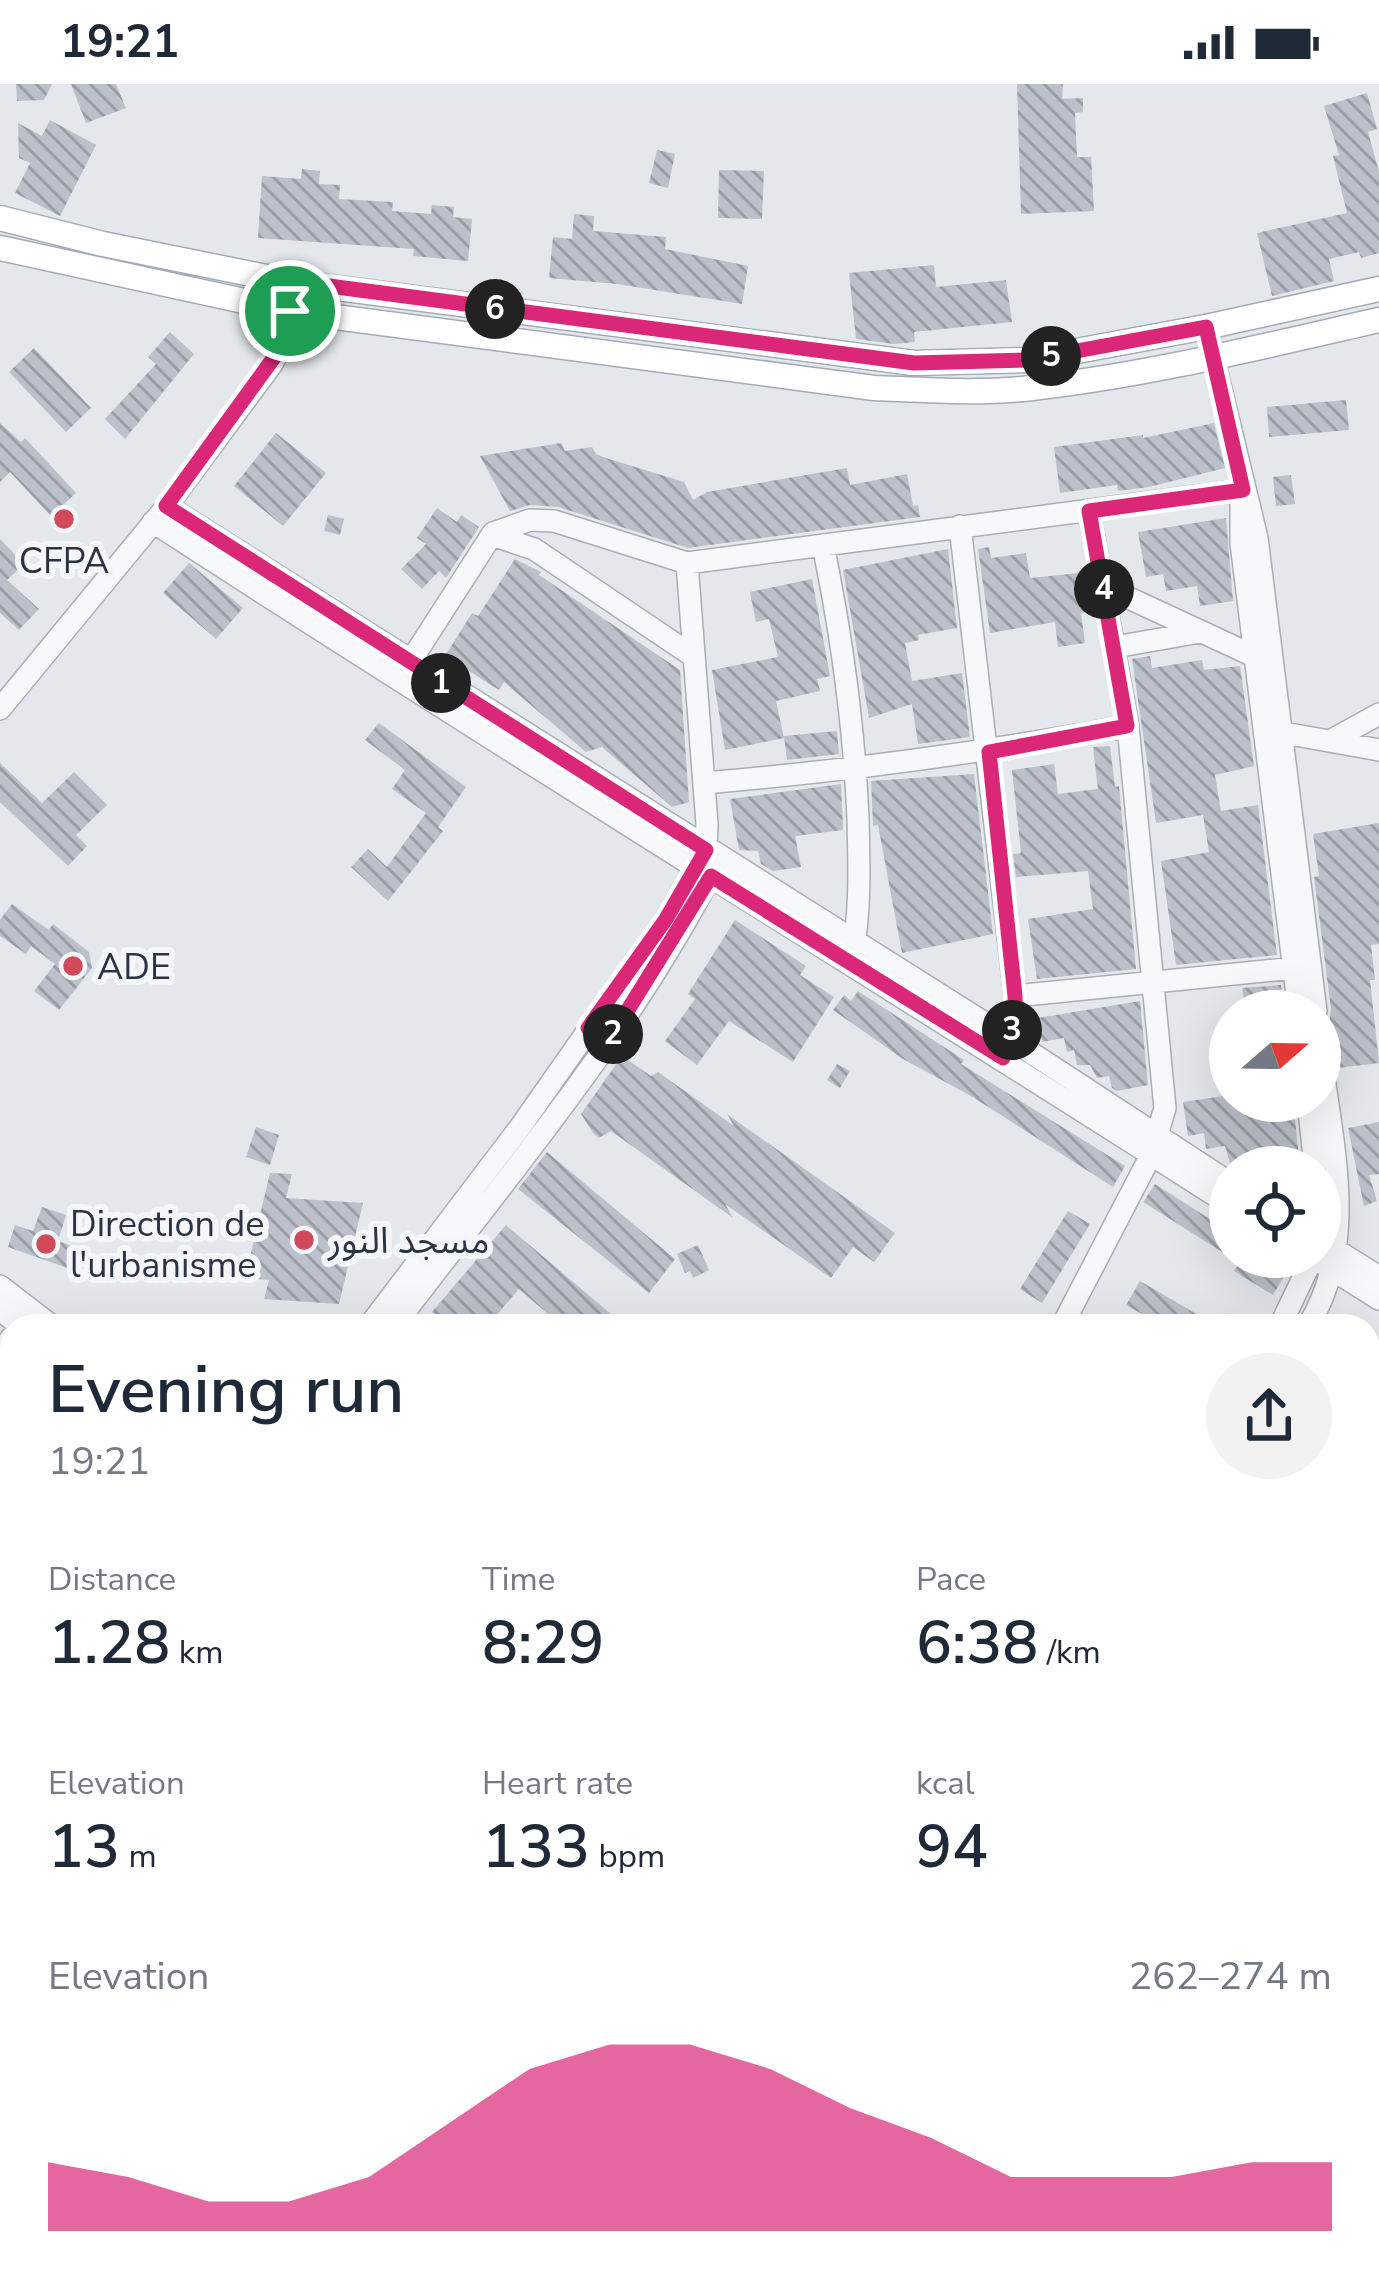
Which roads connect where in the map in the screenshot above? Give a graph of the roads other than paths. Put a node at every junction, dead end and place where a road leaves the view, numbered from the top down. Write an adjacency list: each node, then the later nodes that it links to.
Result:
1 (0, 218): 3 (main road)
2 (0, 248): 5 (main road)
3 (291, 281): 5 (street); 7 (main road)
4 (1379, 289): 7 (main road)
5 (290, 311): 8 (main road); 11 (street)
6 (1379, 320): 8 (main road)
7 (1206, 327): 8 (street)
8 (1213, 358): 9 (street)
9 (1243, 490): 10 (street); 20 (street); 25 (street)
10 (1089, 511): 12 (street); 16 (street)
11 (160, 514): 21 (street); 22 (street)
12 (961, 526): 14 (street); 28 (street)
13 (492, 535): 15 (street); 19 (street); 21 (street)
14 (823, 545): 15 (street); 29 (street)
15 (687, 563): 19 (street)
16 (1103, 586): 17 (street); 18 (street)
17 (1201, 632): 18 (street); 20 (street)
18 (1115, 647): 24 (street)
19 (693, 656): 30 (street)
20 (1256, 657): 33 (street)
21 (404, 672): 31 (street)
22 (0, 710)
23 (1379, 714): 26 (street)
24 (1127, 726): 28 (street); 34 (street)
25 (1284, 733): 26 (street); 36 (street)
26 (1332, 740): 27 (street)
27 (1379, 750)
28 (989, 752): 29 (street); 37 (street)
29 (856, 770): 30 (street); 32 (street)
30 (704, 783): 31 (street)
31 (708, 863): 32 (street); 42 (street)
32 (852, 953): 38 (street)
33 (1295, 968): 34 (street); 35 (street)
34 (1153, 985): 37 (street); 39 (street)
35 (1297, 990)
36 (1314, 990)
37 (1015, 996): 38 (street)
38 (1007, 1048): 39 (street)
39 (1155, 1146): 40 (street); 41 (street); 53 (street)
40 (1209, 1173)
41 (1209, 1188)
42 (477, 1201): 51 (street); 52 (street)
43 (1341, 1259): 45 (street)
44 (1341, 1264): 49 (street)
45 (1379, 1277)
46 (1304, 1278): 54 (street)
47 (1323, 1278): 55 (street)
48 (0, 1286): 50 (street)
49 (1379, 1299)
50 (36, 1314)
51 (379, 1314)
52 (402, 1314)
53 (1068, 1314)
54 (1287, 1314)
55 (1312, 1314)

